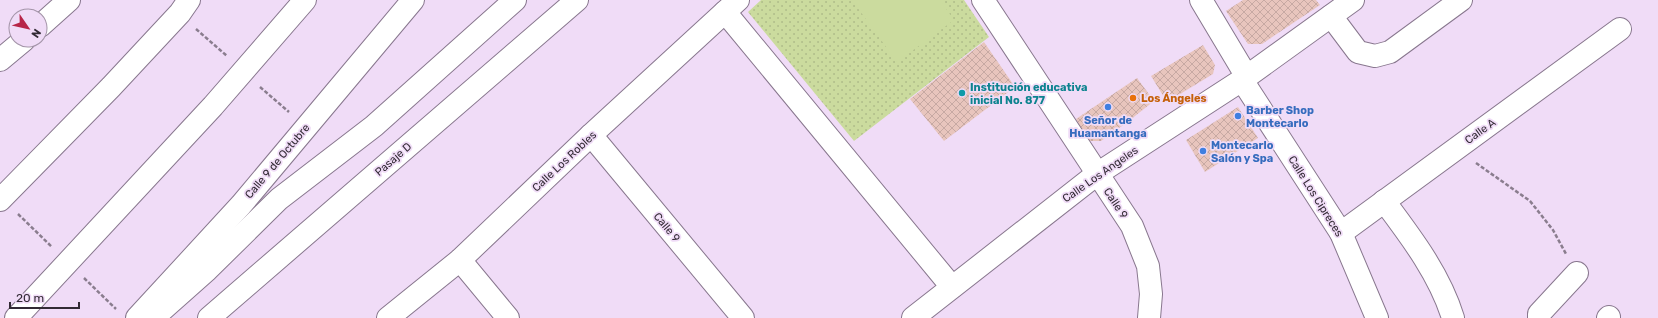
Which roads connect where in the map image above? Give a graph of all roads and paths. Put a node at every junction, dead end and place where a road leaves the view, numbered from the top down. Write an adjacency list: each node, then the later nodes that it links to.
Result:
1 (69, 0): 13 (street)
2 (189, 0): 21 (street)
3 (305, 0): 28 (street)
4 (413, 0): 27 (street, Calle 9 de Octubre)
5 (515, 0): 27 (street)
6 (577, 0): 29 (street, Pasaje D)
7 (983, 0): 20 (street, Calle 9)
8 (1201, 0): 17 (street, Calle Los Cipreces)
9 (1353, 0): 12 (street, Calle Los Angeles)
10 (1461, 0): 12 (street)
11 (731, 6): 18 (street, Calle Los Robles); 26 (street)
12 (1331, 16): 17 (street, Calle Los Angeles)
13 (48, 19)
14 (1620, 29): 19 (street, Calle A)
15 (14, 48): 16 (street)
16 (0, 60)
17 (1244, 78): 20 (street, Calle Los Angeles); 23 (street, Calle Los Cipreces)
18 (591, 135): 24 (street, Calle Los Robles); 32 (street, Calle 9)
19 (1455, 149): 22 (street, Calle A); 25 (path)
20 (1097, 174): 26 (street, Calle Los Angeles); 34 (street, Calle 9)
21 (0, 200)
22 (1384, 201): 23 (street, Calle A); 36 (street)
23 (1341, 233): 35 (street, Calle Los Cipreces)
24 (460, 260): 30 (street, Calle Los Robles); 31 (street)
25 (1577, 273): 37 (street)
26 (952, 287): 33 (street, Calle Los Angeles)
27 (145, 317)
28 (16, 318)
29 (209, 318)
30 (388, 318)
31 (508, 318)
32 (743, 318)
33 (913, 318)
34 (1149, 318)
35 (1377, 318)
36 (1453, 318)
37 (1539, 318)

